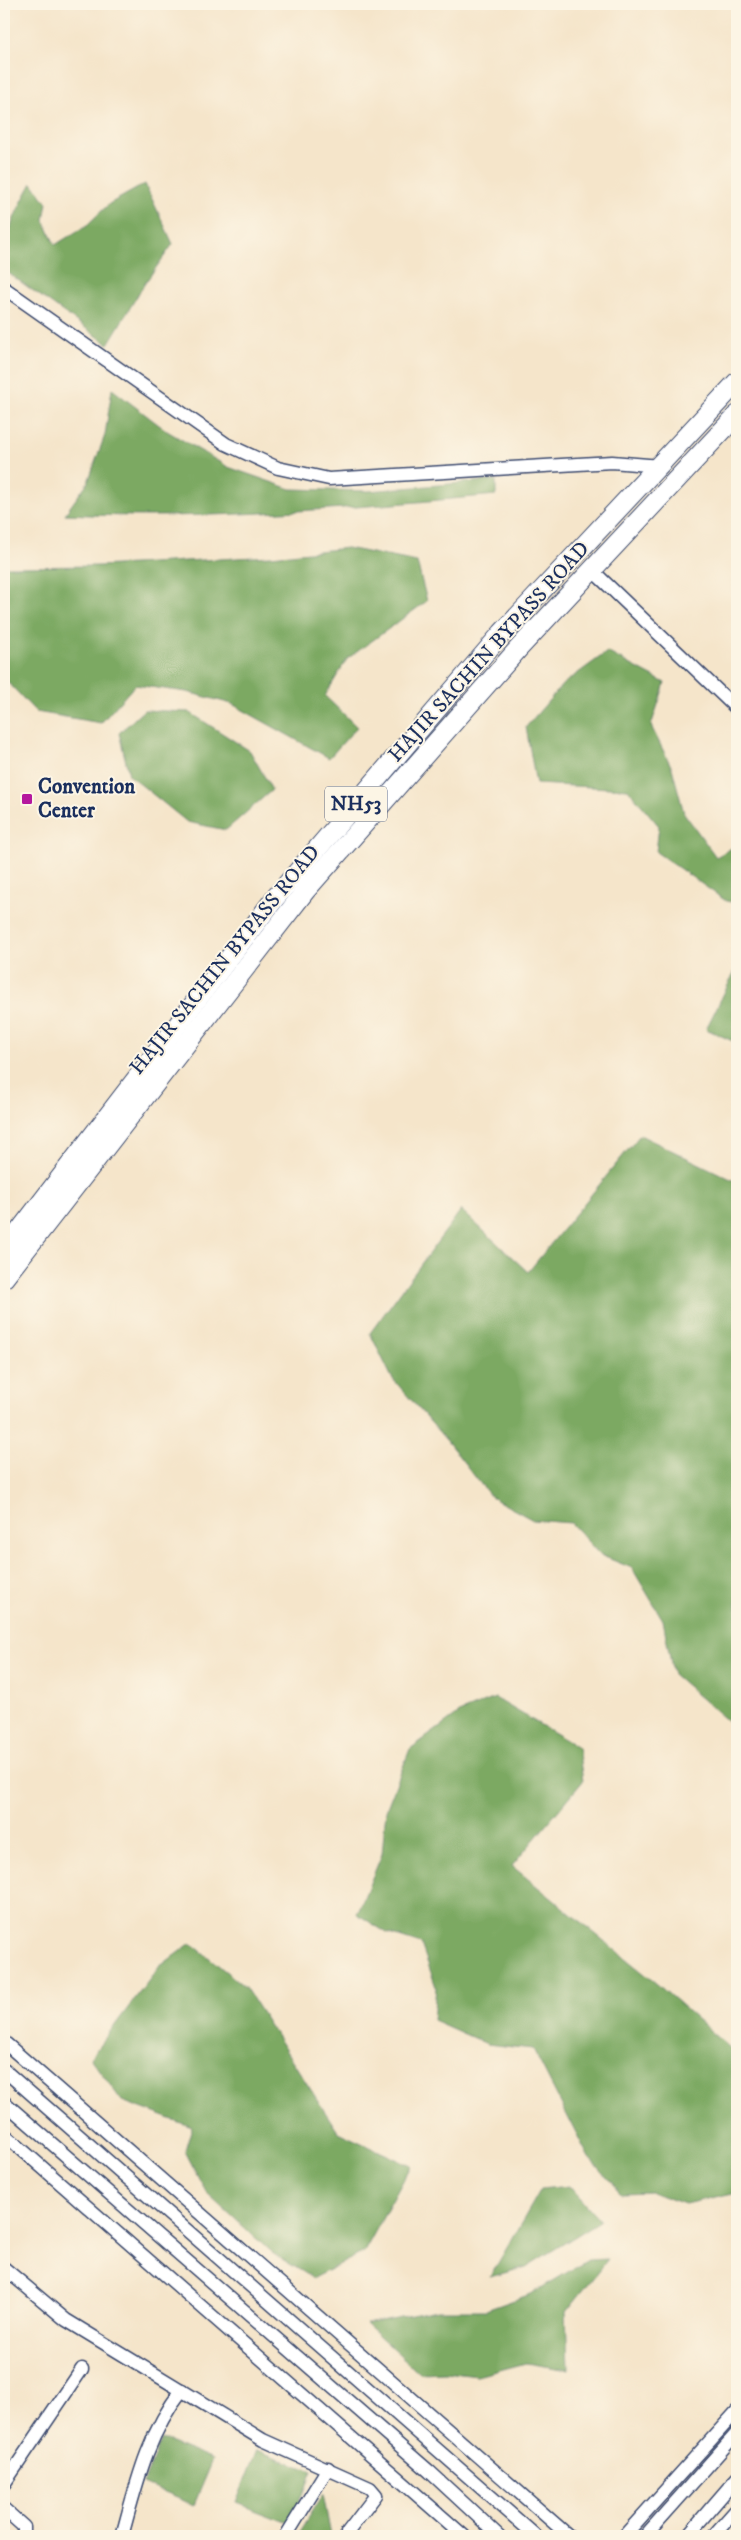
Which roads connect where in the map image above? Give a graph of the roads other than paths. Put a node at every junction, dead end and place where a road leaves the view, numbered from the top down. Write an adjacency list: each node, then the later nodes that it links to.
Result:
1 (4, 288): 4 (street)
2 (737, 382): 4 (highway, NH53)
3 (737, 415): 5 (highway, HAJIR SACHIN BYPASS ROAD / NH53)
4 (660, 466): 7 (highway, NH53)
5 (592, 570): 6 (street); 8 (highway, HAJIR SACHIN BYPASS ROAD / NH53)
6 (737, 709)
7 (4, 1251)
8 (4, 1278)
9 (4, 2042): 30 (street)
10 (4, 2070): 29 (street)
11 (4, 2102): 28 (street)
12 (4, 2134): 27 (street)
13 (4, 2268): 15 (street)
14 (82, 2369): 20 (street)
15 (182, 2390): 18 (street); 24 (street)
16 (737, 2411): 31 (street)
17 (737, 2433): 32 (street)
18 (328, 2468): 25 (street); 26 (street)
19 (737, 2478): 33 (street)
20 (4, 2484)
21 (4, 2509): 23 (street)
22 (737, 2509): 34 (street)
23 (24, 2536)
24 (122, 2536)
25 (286, 2536)
26 (348, 2536)
27 (464, 2536)
28 (499, 2536)
29 (536, 2536)
30 (570, 2536)
31 (624, 2536)
32 (645, 2536)
33 (687, 2536)
34 (713, 2536)

